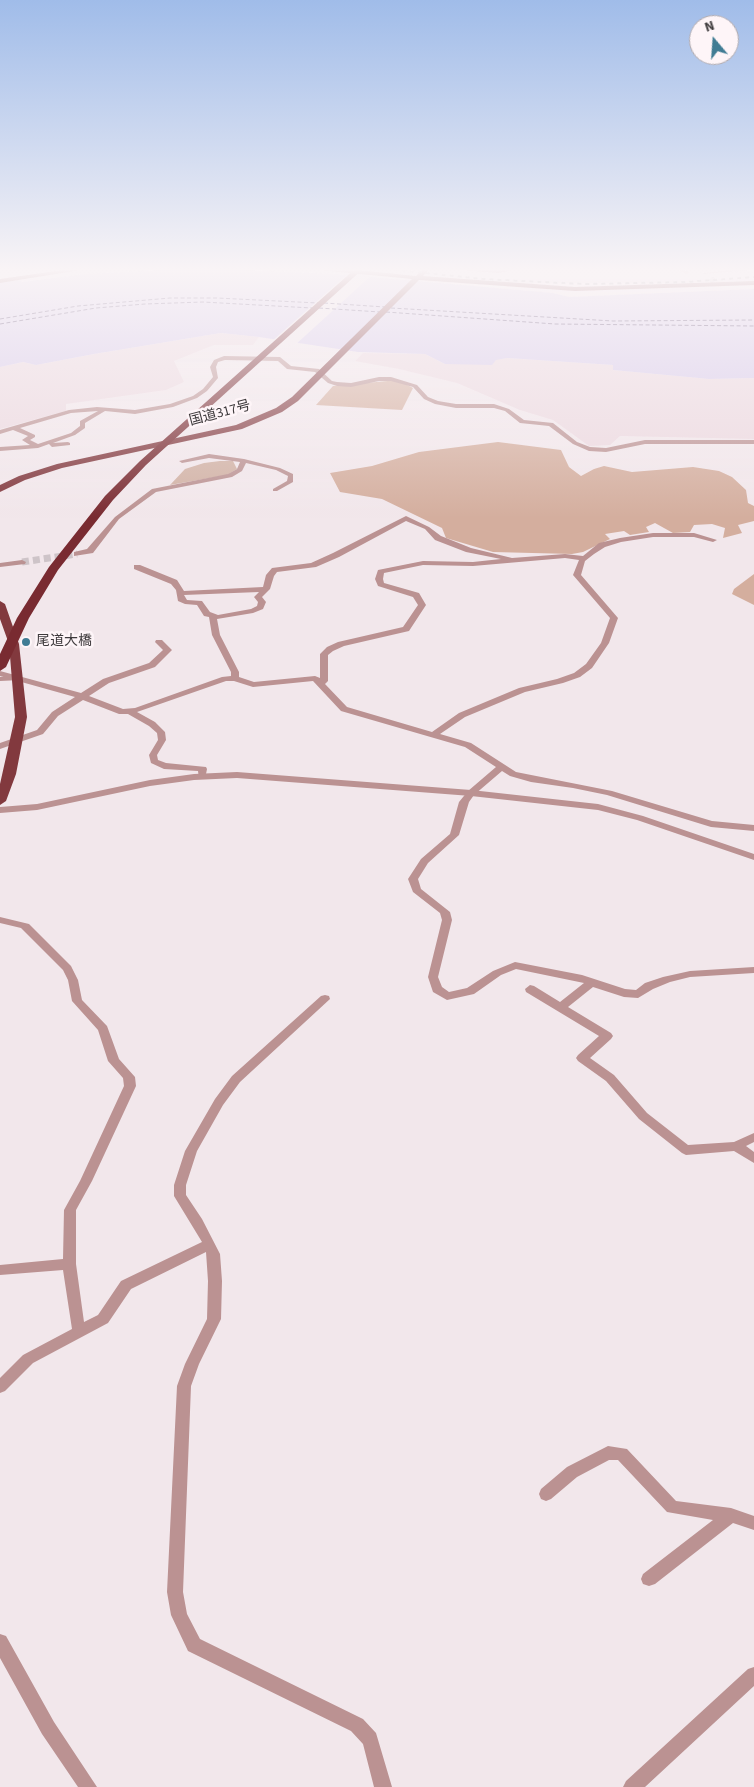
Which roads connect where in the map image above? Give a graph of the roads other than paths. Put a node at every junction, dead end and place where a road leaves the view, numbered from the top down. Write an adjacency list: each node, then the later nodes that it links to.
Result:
1 (267, 351): 15 (highway)
2 (280, 351): 15 (highway)
3 (343, 351): 13 (highway, 国道317号)
4 (106, 410): 5 (street); 7 (street); 9 (street)
5 (14, 428): 6 (street); 9 (street)
6 (0, 432)
7 (754, 442)
8 (68, 444): 9 (street)
9 (38, 446): 10 (street)
10 (0, 449)
11 (182, 461): 12 (street)
12 (244, 461): 14 (street); 17 (street)
13 (0, 489)
14 (274, 490)
15 (79, 536): 28 (highway)
16 (712, 540): 18 (street)
17 (77, 554)
18 (584, 558): 19 (street); 36 (street)
19 (509, 560): 23 (street); 33 (street)
20 (22, 562): 21 (street)
21 (0, 565)
22 (137, 567): 24 (street)
23 (266, 589): 24 (street); 26 (street)
24 (180, 593): 26 (street)
25 (0, 604): 30 (highway)
26 (212, 616): 31 (street)
27 (159, 642): 34 (street)
28 (0, 667)
29 (0, 673): 30 (street)
30 (18, 678): 32 (street); 34 (street); 41 (highway)
31 (234, 678): 33 (street); 35 (street)
32 (0, 679)
33 (319, 683): 36 (street)
34 (81, 696): 35 (street); 37 (street)
35 (129, 711): 39 (street)
36 (434, 734): 38 (street)
37 (0, 746)
38 (502, 767): 40 (street); 43 (street)
39 (202, 777): 40 (street); 42 (street)
40 (471, 793): 44 (street); 47 (street)
41 (0, 802)
42 (0, 810)
43 (754, 828)
44 (754, 857)
45 (0, 920): 55 (street)
46 (754, 970): 47 (street)
47 (592, 982): 50 (street)
48 (530, 989): 50 (street)
49 (325, 999): 54 (street)
50 (561, 1007): 52 (street)
51 (754, 1136): 52 (street)
52 (736, 1146): 53 (street)
53 (754, 1158)
54 (208, 1245): 57 (street); 66 (street)
55 (69, 1264): 56 (street); 57 (street)
56 (0, 1270)
57 (80, 1332): 58 (street)
58 (0, 1387)
59 (546, 1494): 60 (street)
60 (730, 1515): 61 (street); 62 (street)
61 (754, 1523)
62 (649, 1579)
63 (0, 1642): 65 (street)
64 (754, 1675): 67 (street)
65 (88, 1787)
66 (383, 1787)
67 (632, 1787)

